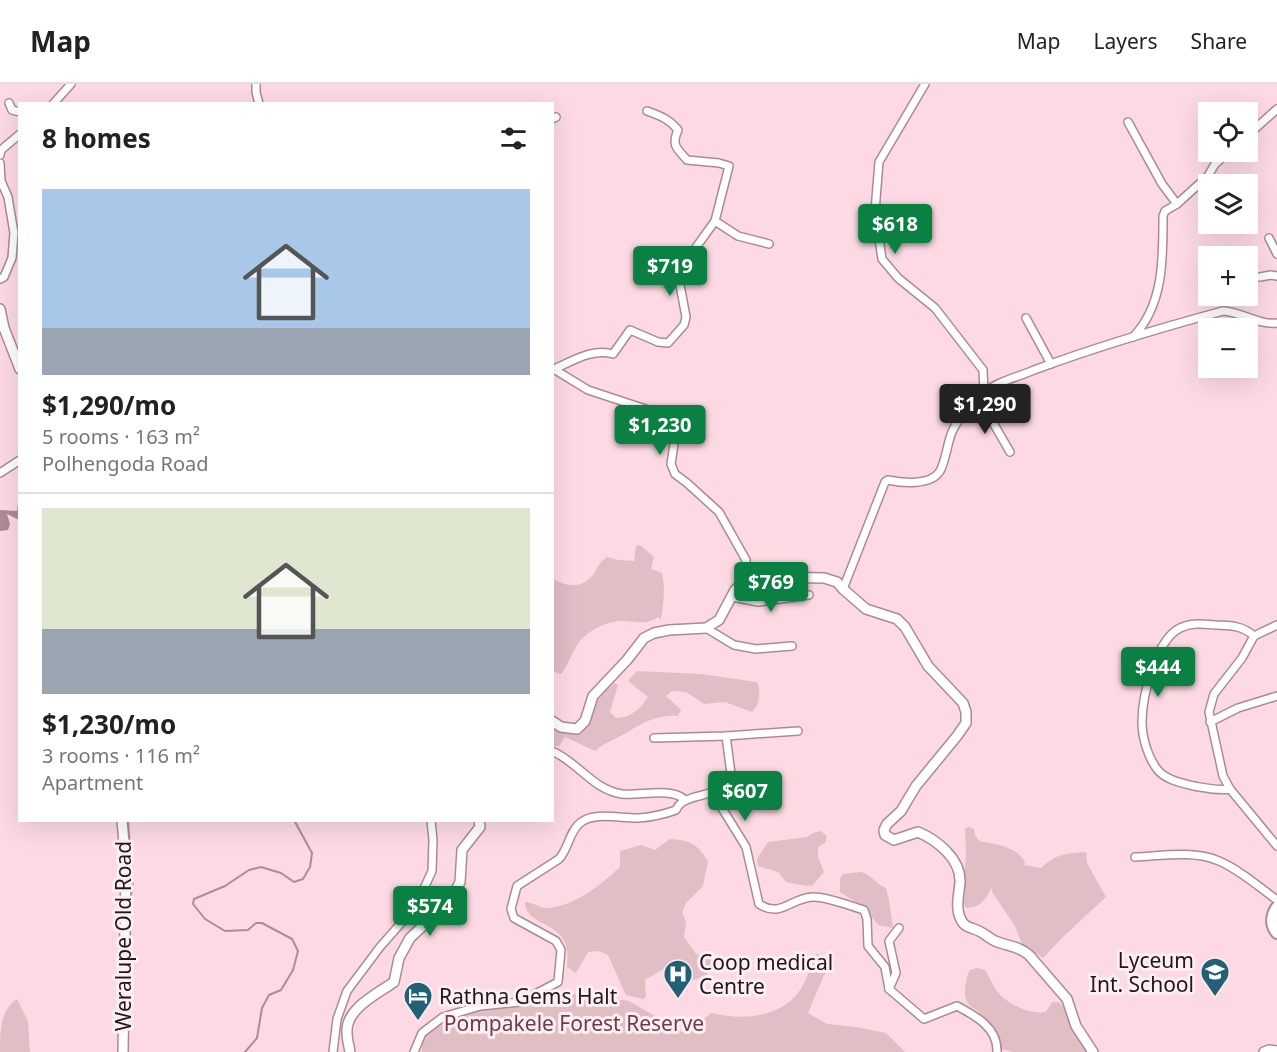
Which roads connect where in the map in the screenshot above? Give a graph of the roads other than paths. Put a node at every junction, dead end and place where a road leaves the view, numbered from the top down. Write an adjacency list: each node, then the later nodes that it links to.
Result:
1 (71, 84): 4 (street)
2 (256, 84): 5 (street)
3 (925, 84): 32 (street)
4 (55, 102)
5 (258, 102)
6 (9, 103): 9 (street)
7 (1277, 109): 11 (street)
8 (647, 111): 17 (street)
9 (18, 112)
10 (1128, 122): 16 (street)
11 (1258, 126)
12 (18, 135): 13 (street)
13 (0, 155)
14 (1217, 162): 16 (street)
15 (0, 163): 23 (street)
16 (1177, 204): 27 (street)
17 (715, 221): 19 (street); 30 (street)
18 (1269, 238): 20 (street)
19 (769, 244)
20 (1277, 254)
21 (1277, 276): 22 (street)
22 (1260, 277)
23 (0, 279)
24 (0, 309): 28 (street)
25 (1026, 318): 29 (street)
26 (1277, 323): 27 (street)
27 (1131, 339): 29 (street)
28 (18, 364)
29 (1051, 364): 32 (street)
30 (554, 369)
31 (554, 370): 37 (street)
32 (984, 393): 33 (street)
33 (971, 406): 34 (street); 38 (street)
34 (1010, 452)
35 (18, 461): 36 (street)
36 (0, 473)
37 (746, 580): 38 (street); 40 (street)
38 (843, 590): 71 (street)
39 (809, 595): 40 (street)
40 (733, 597): 42 (street)
41 (1277, 625): 43 (street)
42 (706, 628): 44 (street); 46 (street)
43 (1254, 636): 47 (street); 52 (street)
44 (792, 646)
45 (1277, 696): 47 (street)
46 (554, 722)
47 (1210, 722): 52 (street)
48 (798, 731): 49 (street)
49 (726, 736): 50 (street); 53 (street)
50 (654, 738)
51 (554, 752): 54 (street)
52 (1230, 789): 58 (street)
53 (712, 792): 54 (street); 64 (street)
54 (685, 800): 69 (street)
55 (122, 822): 66 (street, Weralupe Old Road)
56 (431, 822): 67 (street)
57 (479, 822): 68 (street)
58 (1277, 846)
59 (1135, 857): 60 (street)
60 (1277, 900)
61 (1277, 907): 63 (main road)
62 (899, 928): 64 (street)
63 (1277, 933)
64 (889, 988): 70 (street)
65 (1277, 1051): 72 (street)
66 (123, 1052)
67 (333, 1052)
68 (350, 1052)
69 (414, 1052)
70 (996, 1052)
71 (1094, 1052)
72 (1264, 1052)

